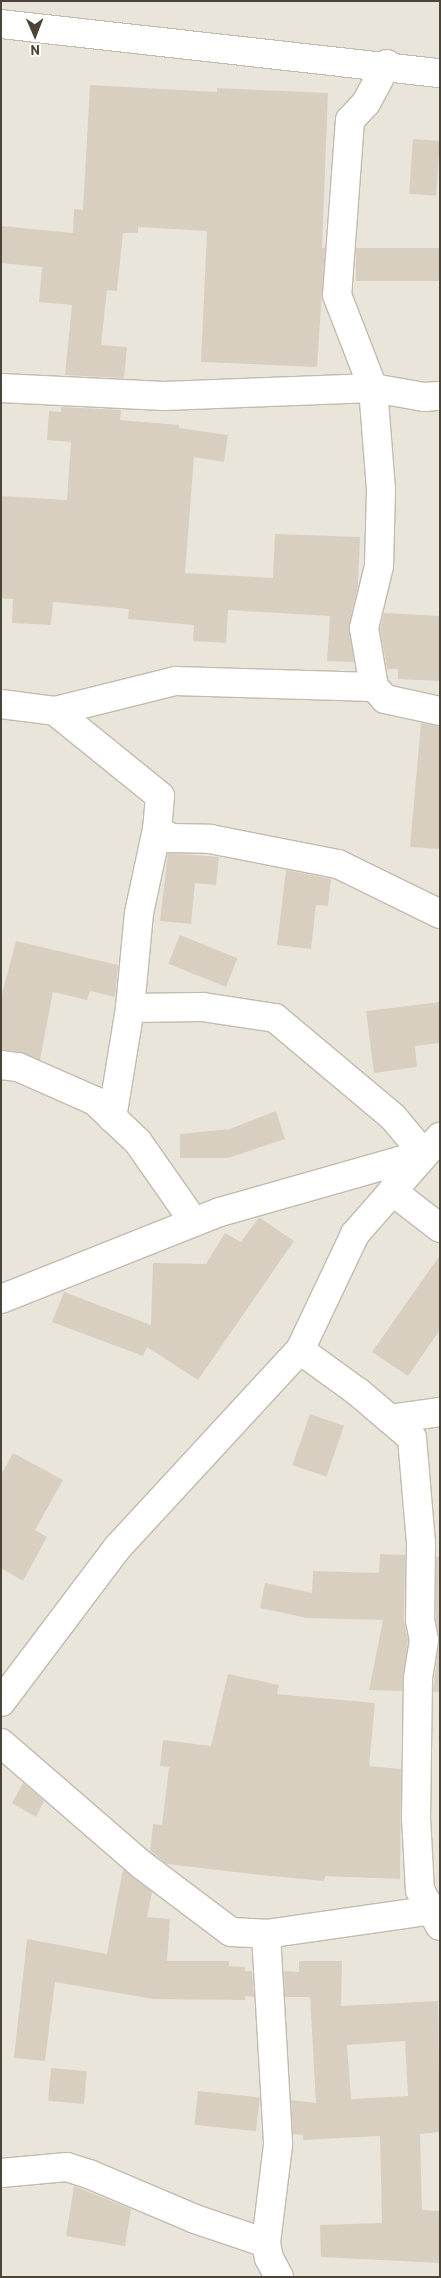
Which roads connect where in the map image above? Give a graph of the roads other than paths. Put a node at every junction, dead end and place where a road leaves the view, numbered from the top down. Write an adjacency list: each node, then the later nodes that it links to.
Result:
1 (1, 24): 2 (street)
2 (387, 64): 3 (street); 5 (street)
3 (440, 73)
4 (1, 388): 5 (street)
5 (373, 388): 6 (street); 7 (street)
6 (440, 396)
7 (374, 687): 9 (street); 10 (street)
8 (1, 704): 9 (street)
9 (55, 711): 11 (street)
10 (440, 711)
11 (158, 829): 12 (street); 13 (street)
12 (440, 914)
13 (130, 1008): 15 (street); 16 (street)
14 (1, 1065): 15 (street)
15 (112, 1118): 18 (street)
16 (432, 1145): 17 (street); 18 (street)
17 (392, 1191): 19 (street); 21 (street)
18 (194, 1222): 20 (street)
19 (440, 1228)
20 (1, 1299)
21 (300, 1350): 23 (street); 25 (street)
22 (440, 1412): 23 (street)
23 (390, 1419): 24 (street)
24 (432, 1641): 27 (street)
25 (1, 1702)
26 (1, 1743): 28 (street)
27 (436, 1918): 28 (street)
28 (266, 1934): 30 (street)
29 (1, 2173): 30 (street)
30 (266, 2243): 31 (street)
31 (279, 2277)

